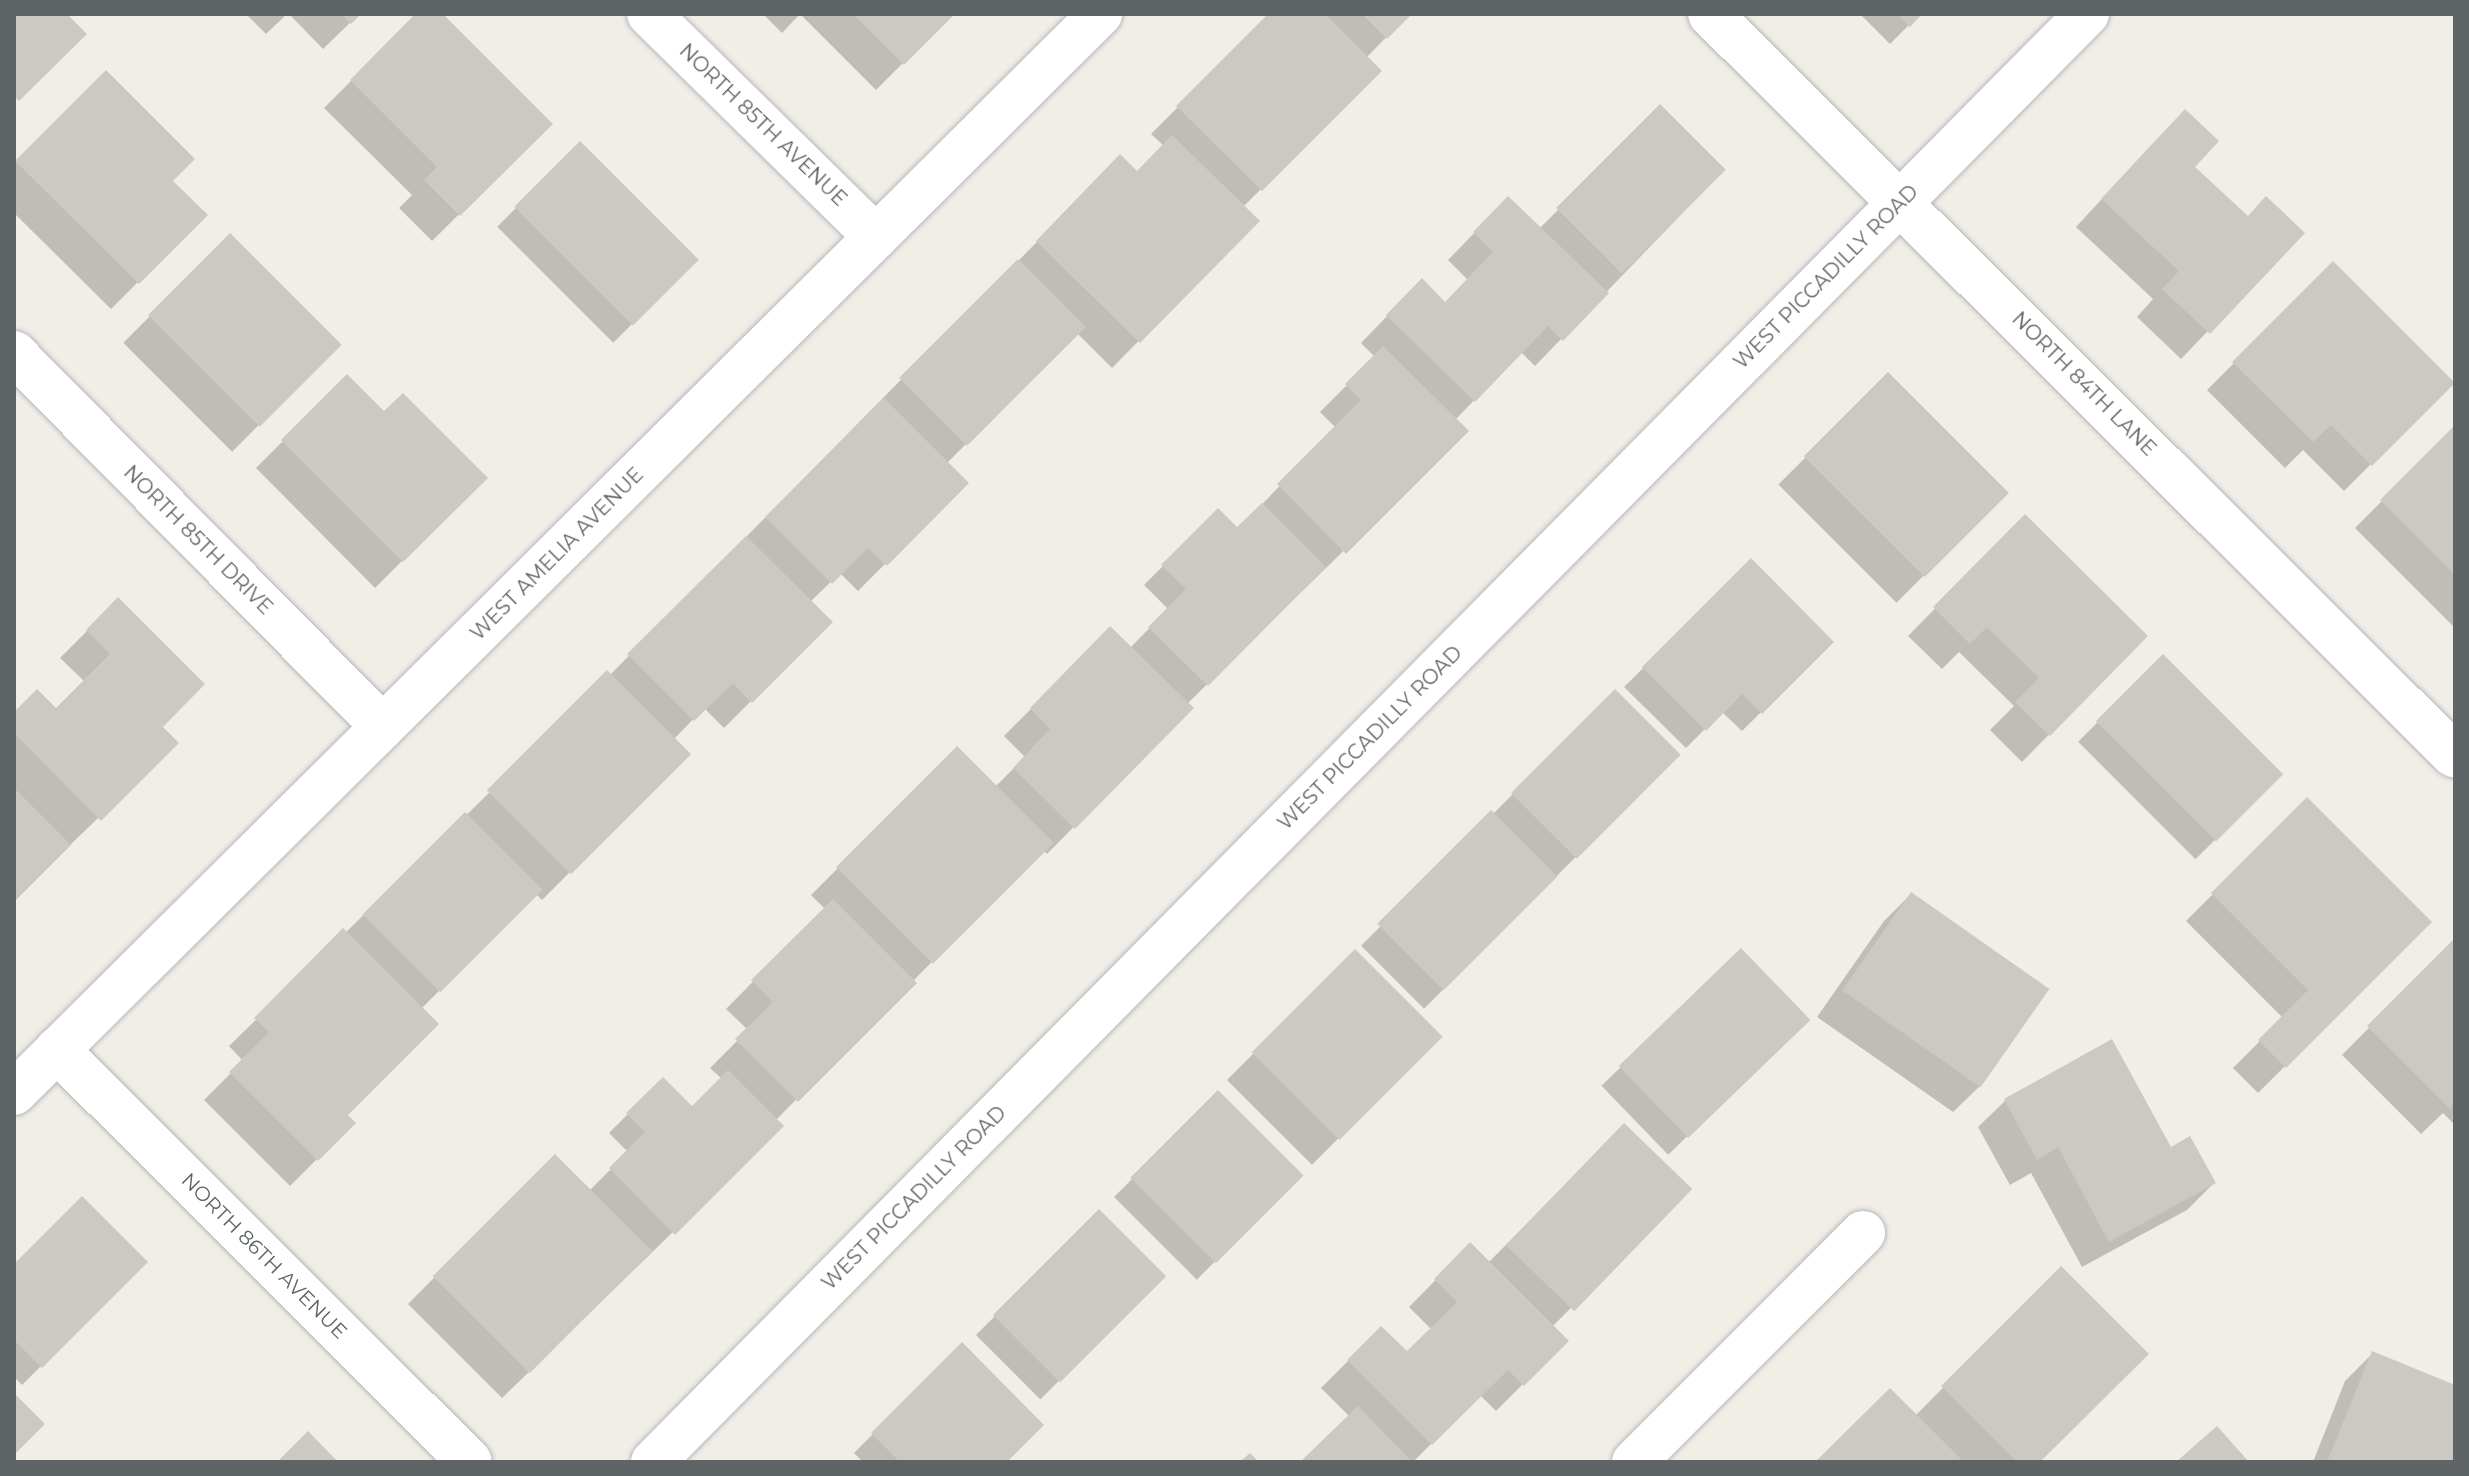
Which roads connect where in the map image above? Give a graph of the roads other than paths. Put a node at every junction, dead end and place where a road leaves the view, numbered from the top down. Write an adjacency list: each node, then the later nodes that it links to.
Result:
1 (649, 14): 6 (street, NORTH 85TH AVENUE)
2 (1100, 14): 6 (street, WEST AMELIA AVENUE)
3 (1710, 14): 5 (street, NORTH 84TH LANE)
4 (2087, 14): 5 (street, WEST PICCADILLY ROAD)
5 (1901, 201): 9 (street, NORTH 84TH LANE); 14 (street, WEST PICCADILLY ROAD)
6 (876, 237): 8 (street, WEST AMELIA AVENUE)
7 (14, 353): 8 (street, NORTH 85TH DRIVE)
8 (383, 727): 10 (street, WEST AMELIA AVENUE)
9 (2455, 756)
10 (57, 1050): 11 (street, WEST AMELIA AVENUE); 13 (street, NORTH 86TH AVENUE)
11 (14, 1093)
12 (1863, 1233): 15 (street)
13 (470, 1462)
14 (653, 1462)
15 (1634, 1462)

